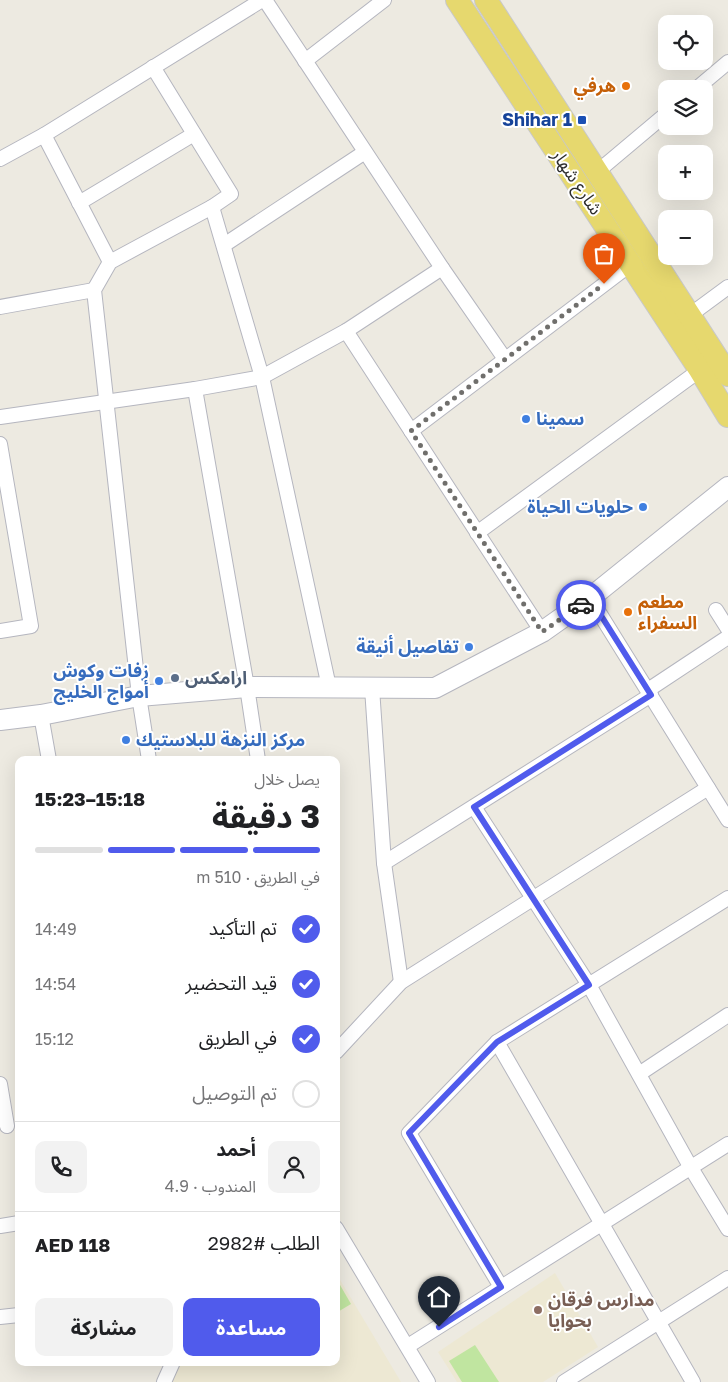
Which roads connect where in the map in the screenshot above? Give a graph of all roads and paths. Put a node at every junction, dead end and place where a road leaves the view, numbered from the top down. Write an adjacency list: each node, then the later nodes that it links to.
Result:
1 (263, 0): 5 (street); 7 (street)
2 (384, 0): 5 (street)
3 (457, 0): 19 (main road, شارع شهار)
4 (486, 0): 14 (main road, شارع شهار)
5 (305, 62): 12 (street)
6 (728, 62): 8 (street)
7 (153, 68): 10 (street); 11 (street)
8 (707, 80)
9 (658, 121): 14 (street)
10 (194, 134): 15 (street); 16 (street)
11 (44, 135): 13 (street); 15 (street)
12 (365, 152): 17 (street); 20 (street)
13 (0, 159)
14 (597, 172): 24 (main road, شارع شهار)
15 (79, 203): 18 (street)
16 (212, 207): 17 (street); 18 (street)
17 (224, 245): 29 (street)
18 (110, 262): 22 (street)
19 (631, 264): 26 (street); 27 (main road, شارع شهار)
20 (442, 268): 25 (street); 26 (street)
21 (728, 287): 24 (street)
22 (94, 290): 23 (street); 31 (street)
23 (0, 307)
24 (690, 315): 28 (main road, شارع شهار)
25 (346, 331): 29 (street); 34 (street)
26 (505, 359): 34 (street)
27 (700, 370): 32 (main road, شارع شهار); 37 (street)
28 (728, 375)
29 (262, 377): 30 (street); 45 (street)
30 (195, 389): 31 (street); 44 (street)
31 (107, 402): 33 (street); 48 (street)
32 (728, 416)
33 (0, 417)
34 (411, 431): 37 (street)
35 (0, 444): 41 (street)
36 (728, 487): 38 (street)
37 (478, 533): 42 (street)
38 (590, 598): 42 (street); 47 (street)
39 (716, 610): 40 (street)
40 (728, 629)
41 (0, 632)
42 (542, 632): 46 (street)
43 (728, 637): 47 (street)
44 (247, 687): 45 (street); 48 (street); 53 (street)
45 (329, 687): 46 (street)
46 (372, 688): 57 (street)
47 (649, 693): 54 (street); 55 (street)
48 (139, 696): 49 (street); 52 (street)
49 (41, 715): 50 (street); 51 (street)
50 (0, 720)
51 (48, 756)
52 (148, 756)
53 (257, 756)
54 (708, 788): 56 (street); 58 (street)
55 (474, 807): 57 (street); 58 (street)
56 (728, 820)
57 (384, 863): 60 (street)
58 (534, 898): 60 (street); 61 (street)
59 (728, 898): 61 (street)
60 (401, 982): 64 (street)
61 (589, 985): 63 (street); 65 (street)
62 (728, 1016): 65 (street)
63 (497, 1042): 71 (street); 76 (street)
64 (340, 1048)
65 (638, 1074): 69 (street)
66 (0, 1084): 67 (street)
67 (8, 1126)
68 (728, 1144): 69 (street)
69 (691, 1168): 71 (street); 73 (street)
70 (15, 1224): 72 (street)
71 (602, 1224): 76 (street); 79 (street)
72 (0, 1226)
73 (728, 1230)
74 (340, 1235): 80 (street)
75 (728, 1278): 79 (street)
76 (501, 1287): 80 (street)
77 (15, 1315): 78 (street)
78 (0, 1317)
79 (658, 1322): 84 (street); 85 (street)
80 (408, 1346): 83 (street)
81 (171, 1366): 82 (street)
82 (164, 1382)
83 (428, 1382)
84 (564, 1382)
85 (693, 1382)

